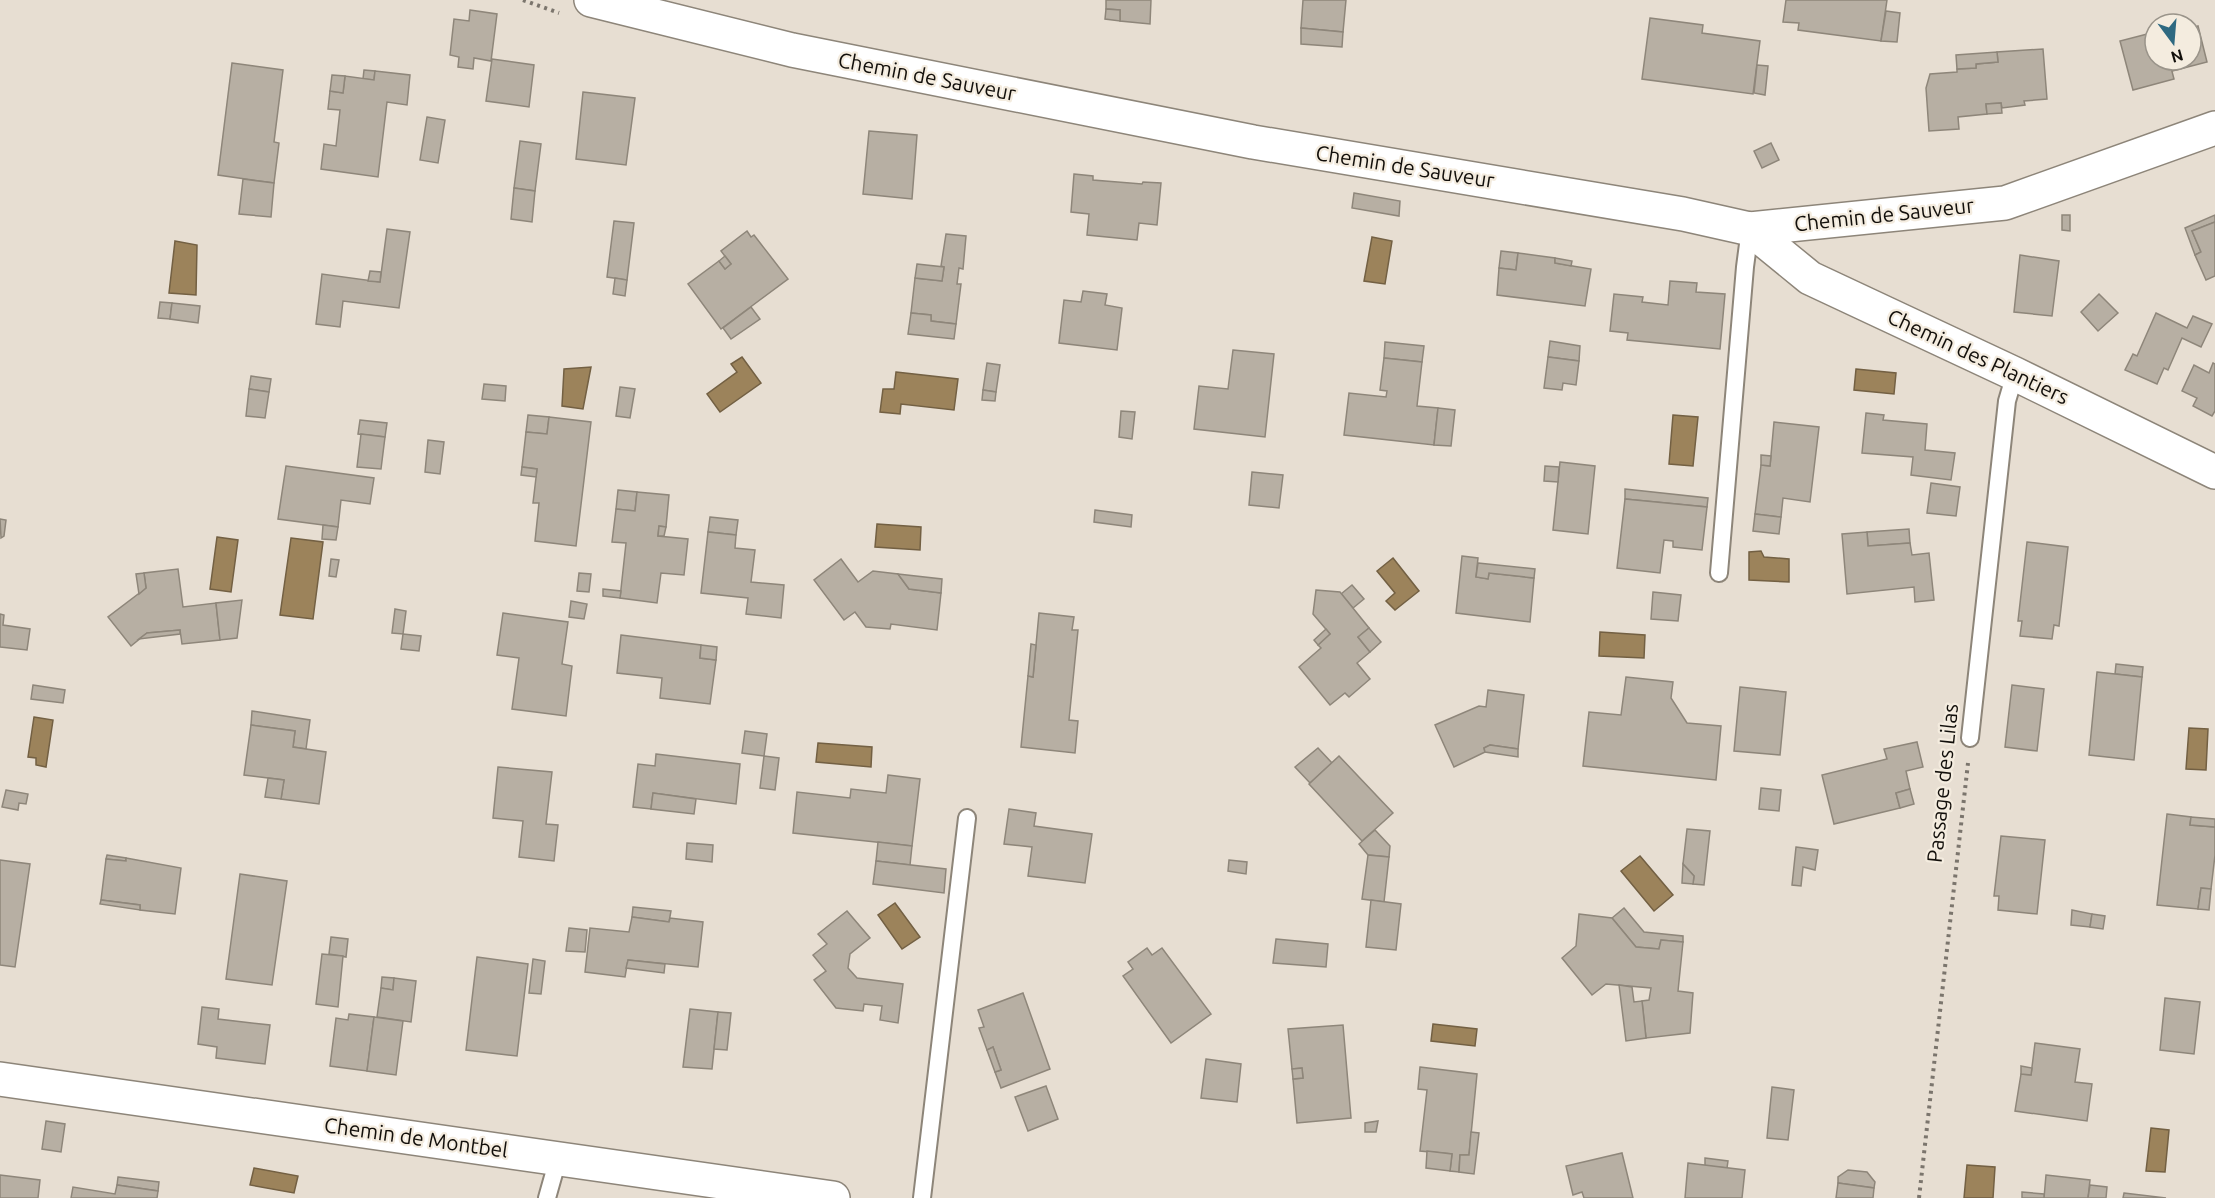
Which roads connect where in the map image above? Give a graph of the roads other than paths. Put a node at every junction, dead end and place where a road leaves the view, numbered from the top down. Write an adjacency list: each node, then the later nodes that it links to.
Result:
1 (591, 0): 3 (street, Chemin de Sauveur)
2 (2215, 128): 3 (street, Chemin de Sauveur)
3 (1750, 229): 4 (street, Chemin des Plantiers); 6 (lane)
4 (2015, 374): 5 (street, Chemin des Plantiers); 7 (lane, Passage des Lilas)
5 (2215, 472)
6 (1719, 573)
7 (1970, 738)
8 (967, 818): 13 (lane)
9 (0, 1079): 10 (street, Chemin de Montbel)
10 (558, 1159): 11 (lane); 12 (street, Chemin de Montbel)
11 (547, 1198)
12 (831, 1198)
13 (922, 1198)

